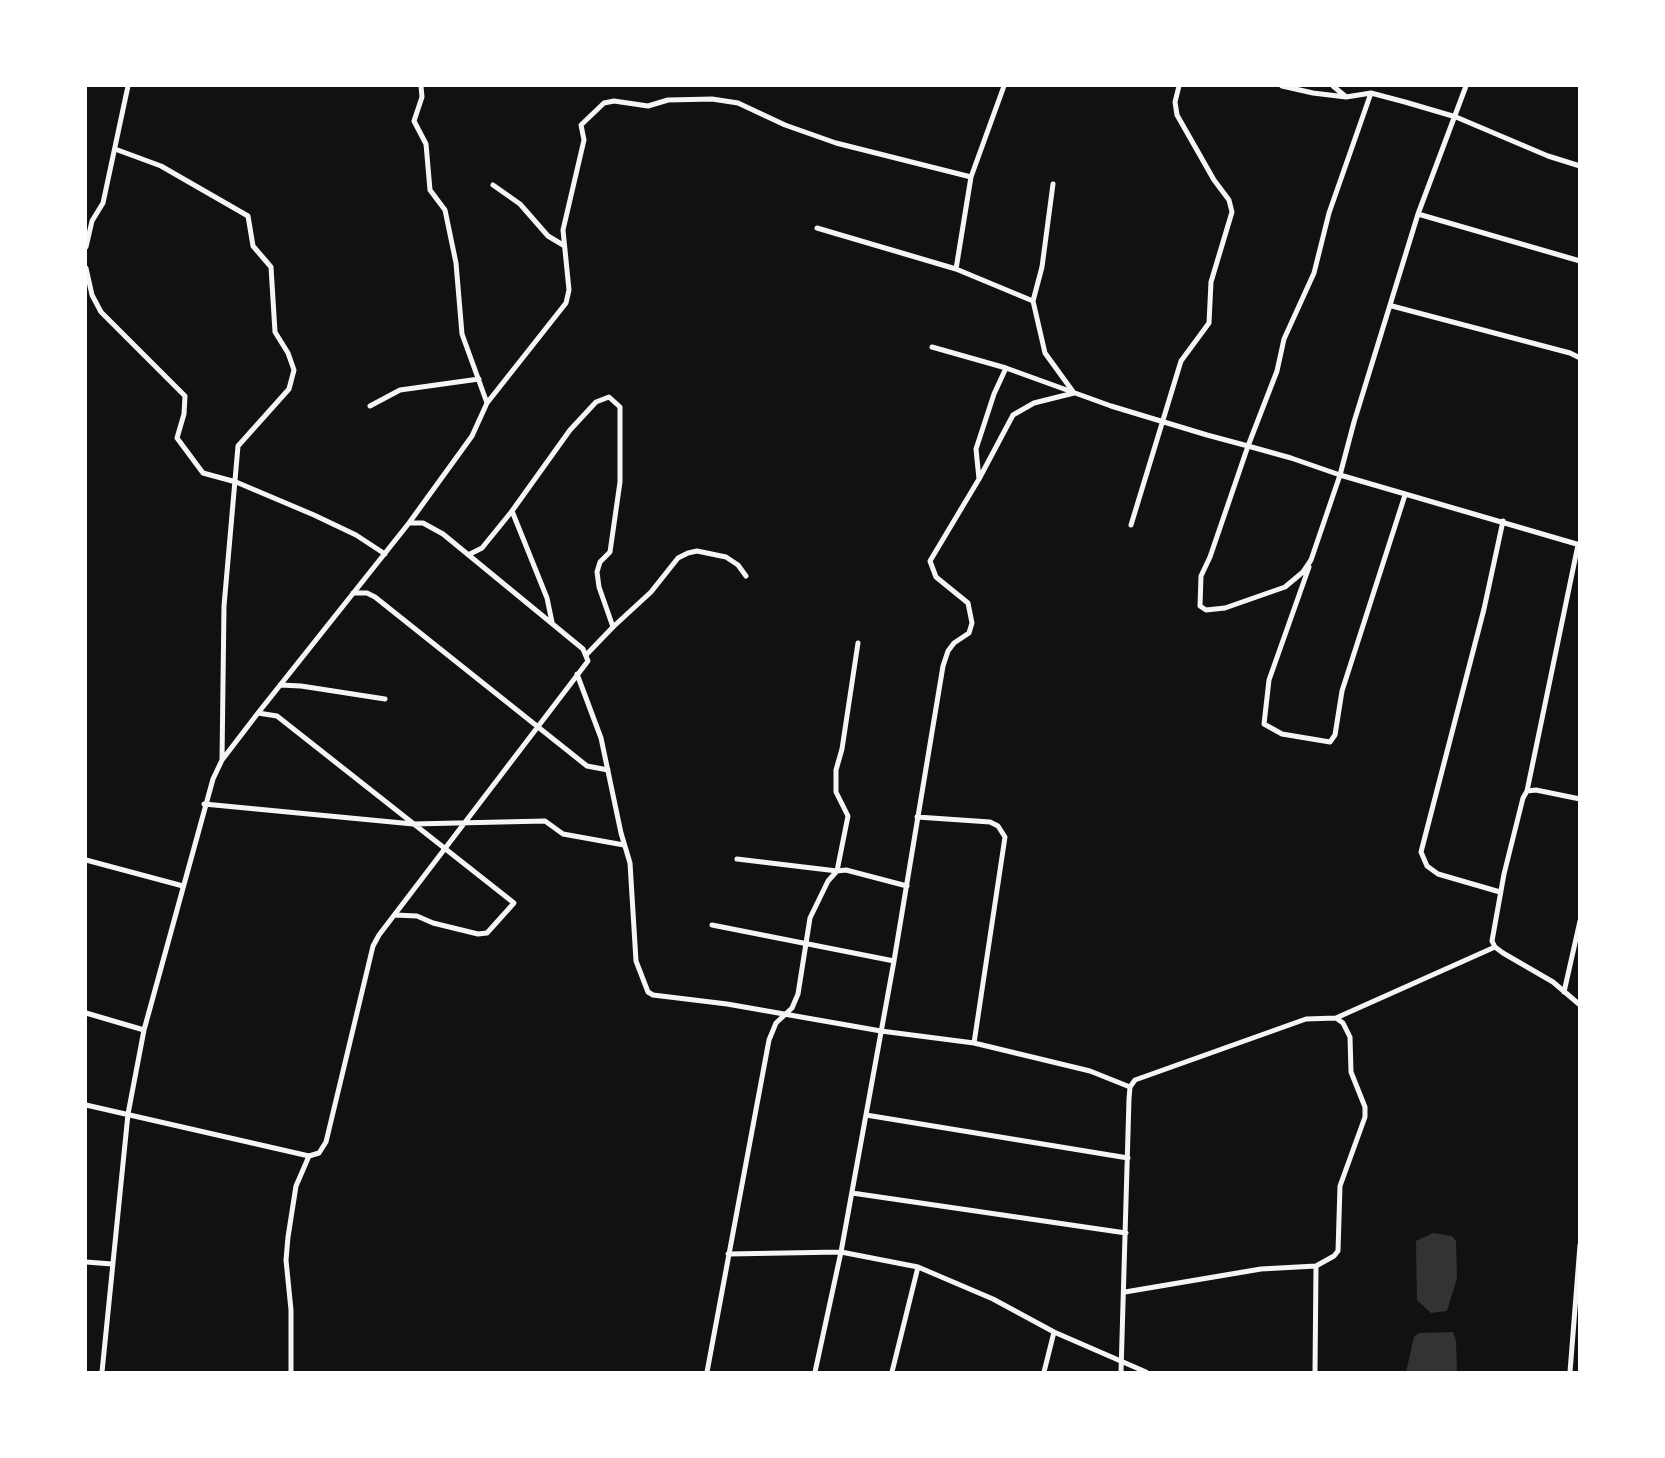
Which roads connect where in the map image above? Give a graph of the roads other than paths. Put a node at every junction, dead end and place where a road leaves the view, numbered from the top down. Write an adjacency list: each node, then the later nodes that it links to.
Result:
1 (128, 86): 11 (street)
2 (421, 86): 29 (street)
3 (1004, 86): 13 (street)
4 (1179, 86): 33 (street)
5 (1282, 86): 9 (street)
6 (1333, 86): 9 (street)
7 (1466, 86): 10 (street)
8 (1371, 93): 9 (street); 10 (street); 34 (street)
9 (1346, 97)
10 (1456, 117): 12 (street); 16 (street)
11 (115, 149): 19 (street); 37 (street)
12 (1580, 166)
13 (971, 177): 18 (street); 22 (street)
14 (1053, 184): 24 (street)
15 (493, 185): 18 (street)
16 (1418, 214): 20 (street); 25 (street)
17 (817, 228): 22 (street)
18 (563, 245): 31 (street)
19 (86, 248)
20 (1580, 261)
21 (86, 268): 23 (street)
22 (956, 269): 24 (street)
23 (87, 277): 37 (street)
24 (1033, 301): 30 (street)
25 (1392, 306): 27 (street); 35 (street)
26 (932, 346): 28 (street)
27 (1580, 358)
28 (1006, 368): 30 (street); 36 (street)
29 (479, 379): 31 (street); 32 (street)
30 (1074, 393): 33 (street); 36 (street)
31 (487, 402): 41 (street)
32 (370, 406)
33 (1161, 420): 34 (street); 42 (street)
34 (1248, 446): 35 (street); 46 (street)
35 (1340, 475): 38 (street); 46 (street)
36 (979, 479): 63 (street)
37 (236, 482): 44 (street); 58 (street)
38 (1405, 495): 40 (street); 46 (street)
39 (513, 511): 45 (street); 49 (street); 50 (street)
40 (1503, 521): 43 (street); 73 (street)
41 (409, 523): 44 (street); 45 (street)
42 (1131, 525)
43 (1579, 545): 60 (street)
44 (385, 554): 48 (street)
45 (468, 555): 49 (street)
46 (1311, 560)
47 (746, 576): 50 (street)
48 (353, 594): 54 (street); 57 (street)
49 (552, 623): 52 (street)
50 (613, 627): 52 (street)
51 (858, 643): 70 (street)
52 (587, 654): 53 (street)
53 (577, 674): 57 (street); 59 (street)
54 (280, 685): 55 (street); 56 (street)
55 (385, 699)
56 (258, 713): 58 (street); 65 (street)
57 (537, 727): 59 (street); 64 (street)
58 (222, 760): 62 (street)
59 (608, 770): 66 (street)
60 (1527, 791): 61 (street); 73 (street)
61 (1580, 799)
62 (204, 804): 65 (street); 71 (street)
63 (917, 817): 72 (street); 87 (street)
64 (464, 823): 65 (street); 66 (street); 67 (street)
65 (413, 824): 67 (street)
66 (624, 845): 83 (street)
67 (444, 848): 74 (street); 74 (street)
68 (737, 859): 70 (street)
69 (86, 860): 71 (street)
70 (837, 871): 72 (street); 77 (street)
71 (183, 886): 85 (street)
72 (907, 886): 79 (street)
73 (1500, 892): 78 (street)
74 (395, 915): 92 (street)
75 (1580, 921): 80 (street)
76 (712, 926): 77 (street)
77 (807, 944): 79 (street); 83 (street)
78 (1495, 947): 80 (street); 84 (street)
79 (894, 961): 86 (street)
80 (1564, 992): 81 (street)
81 (1580, 1005)
82 (86, 1013): 85 (street)
83 (784, 1016): 86 (street); 98 (street)
84 (1336, 1018): 88 (street); 101 (street)
85 (144, 1030): 90 (street)
86 (881, 1031): 87 (street); 91 (street)
87 (974, 1043): 88 (street)
88 (1130, 1087): 93 (street)
89 (86, 1105): 90 (street)
90 (128, 1114): 92 (street); 100 (street)
91 (866, 1115): 93 (street); 94 (street)
92 (309, 1156): 107 (street)
93 (1128, 1158): 95 (street)
94 (852, 1193): 95 (street); 97 (street)
95 (1126, 1233): 103 (street)
96 (1580, 1245): 115 (street)
97 (841, 1252): 98 (street); 102 (street); 109 (street)
98 (728, 1254): 108 (street)
99 (86, 1262): 100 (street)
100 (112, 1264): 106 (street)
101 (1316, 1266): 103 (street); 114 (street)
102 (918, 1268): 104 (street); 110 (street)
103 (1125, 1292): 105 (street)
104 (1054, 1332): 105 (street); 111 (street)
105 (1124, 1362): 112 (street); 113 (street)
106 (102, 1372)
107 (291, 1372)
108 (707, 1372)
109 (815, 1372)
110 (892, 1372)
111 (1044, 1372)
112 (1122, 1372)
113 (1146, 1372)
114 (1315, 1372)
115 (1570, 1372)

